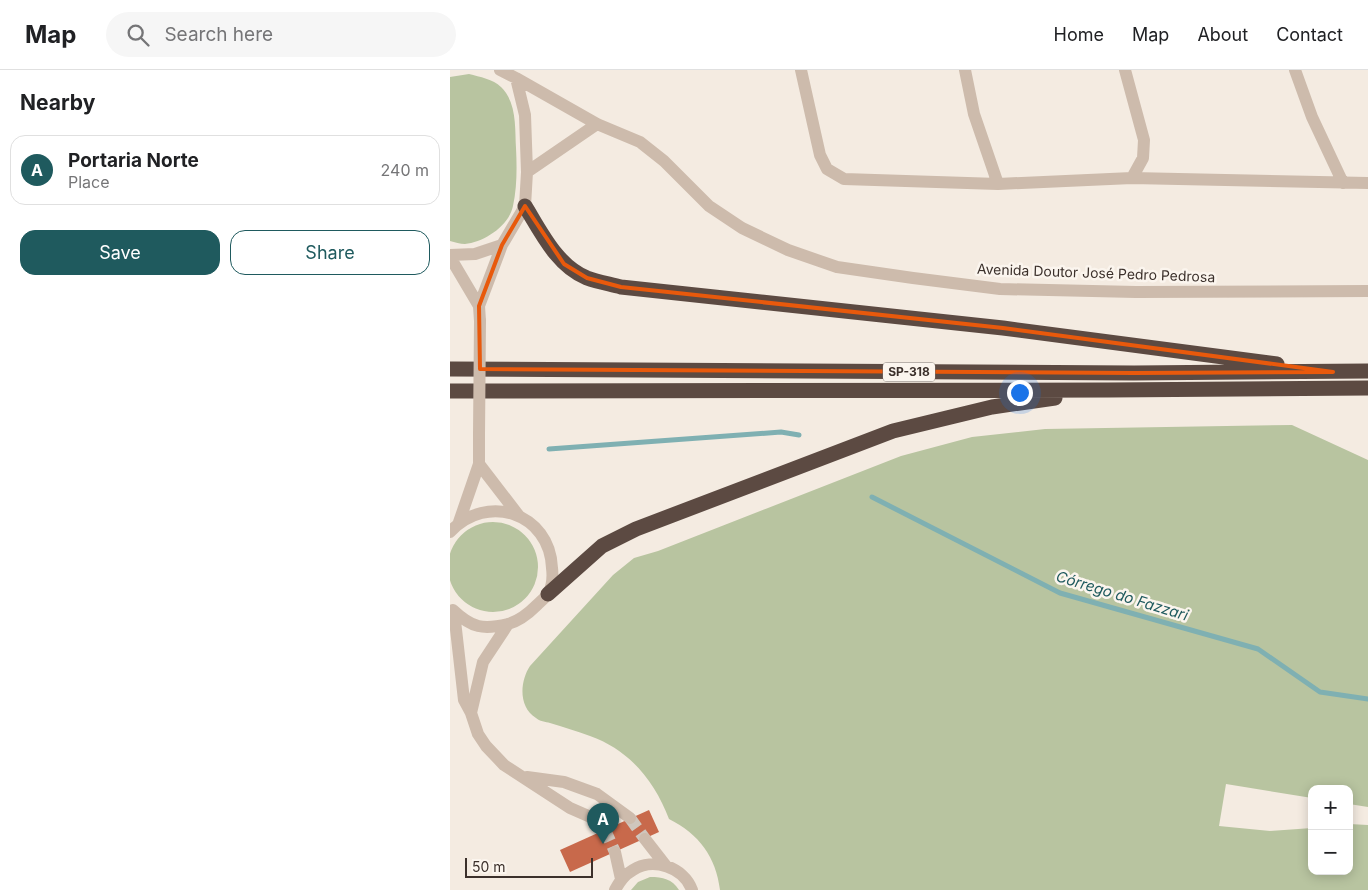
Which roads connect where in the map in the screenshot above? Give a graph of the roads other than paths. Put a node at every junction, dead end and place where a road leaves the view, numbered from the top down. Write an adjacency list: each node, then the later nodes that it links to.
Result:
1 (801, 70): 11 (street)
2 (965, 70): 11 (street)
3 (1125, 70): 8 (street)
4 (1295, 70): 9 (street)
5 (507, 72): 6 (street, Avenida Doutor José Pedro Pedrosa); 7 (street)
6 (597, 124): 7 (street); 15 (street, Avenida Doutor José Pedro Pedrosa)
7 (528, 172): 12 (street)
8 (1132, 178): 9 (street); 11 (street)
9 (1343, 183): 10 (street)
10 (1368, 183)
11 (998, 184)
12 (525, 206): 13 (street); 19 (highway)
13 (502, 245): 14 (street); 16 (street)
14 (450, 256): 16 (street)
15 (1368, 292)
16 (479, 306): 23 (street, bridge)
17 (450, 369): 19 (highway, SP-318)
18 (1368, 371): 19 (highway, SP-318)
19 (1333, 372)
20 (1368, 388): 21 (highway, SP-318)
21 (1109, 390): 22 (highway, SP-318); 26 (highway)
22 (450, 391)
23 (479, 464): 24 (street); 25 (street)
24 (519, 516): 25 (street); 26 (street)
25 (454, 527)
26 (548, 594): 28 (street)
27 (452, 610): 28 (street); 29 (street)
28 (508, 624): 29 (street)
29 (471, 713): 30 (street)
30 (522, 776): 31 (street); 31 (street)
31 (618, 809): 32 (street)
32 (630, 818)
33 (645, 839): 35 (street)
34 (615, 852): 36 (street)
35 (666, 866): 36 (street); 37 (street)
36 (618, 884)
37 (692, 890)

